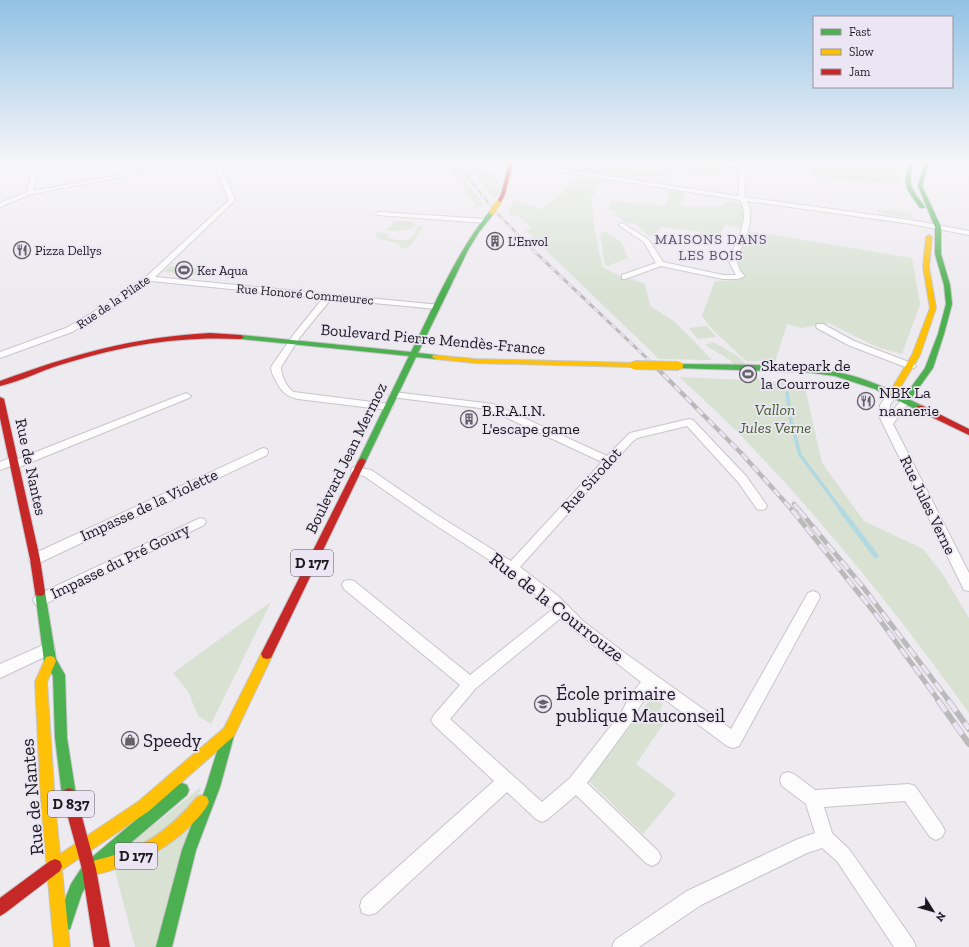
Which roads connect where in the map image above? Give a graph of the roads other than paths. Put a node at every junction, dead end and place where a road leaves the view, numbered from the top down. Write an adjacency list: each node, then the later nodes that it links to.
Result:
1 (224, 207): 18 (street, Rue de la Pilate)
2 (495, 207): 10 (main road, Boulevard Jean Mermoz / D 177, bridge)
3 (747, 207): 16 (street)
4 (752, 207): 8 (street)
5 (805, 207): 12 (street)
6 (921, 207): 12 (main road)
7 (927, 207): 12 (main road)
8 (756, 208)
9 (379, 214): 10 (street)
10 (486, 221): 20 (main road, Boulevard Jean Mermoz / D 177)
11 (622, 225): 14 (street)
12 (934, 226): 13 (street); 25 (main road); 31 (main road)
13 (969, 233)
14 (660, 264): 16 (street); 17 (street)
15 (712, 270): 16 (street)
16 (741, 276)
17 (625, 277)
18 (149, 279): 19 (street, Rue Honoré Commeurec); 24 (street, Rue de la Pilate)
19 (329, 296): 20 (street, Rue Honoré Commeurec); 22 (street)
20 (437, 307): 23 (main road, Boulevard Jean Mermoz / D 177)
21 (820, 326): 25 (street)
22 (293, 342): 23 (main road, Boulevard Pierre Mendès-France); 26 (main road, Boulevard Pierre Mendès-France); 32 (street)
23 (414, 354): 27 (main road, Boulevard Pierre Mendès-France, bridge); 28 (main road, Boulevard Jean Mermoz / D 177)
24 (0, 355)
25 (911, 366): 27 (main road)
26 (0, 384)
27 (892, 393): 31 (main road, Boulevard Pierre Mendès-France); 33 (street, Rue Jules Verne)
28 (394, 395): 32 (main road, Boulevard Jean Mermoz / D 177); 36 (street)
29 (186, 396): 37 (street)
30 (0, 399): 37 (main road, Rue de Nantes / D 837)
31 (905, 401): 33 (street); 34 (main road, Boulevard Pierre Mendès-France)
32 (388, 407): 39 (main road, Boulevard Jean Mermoz / D 177)
33 (888, 424): 43 (street, Rue Jules Verne)
34 (969, 432)
35 (263, 452): 42 (street, Impasse de la Violette)
36 (608, 461): 40 (street, Rue Sirodot); 44 (street, Rue Sirodot)
37 (14, 462): 38 (street); 42 (main road, Rue de Nantes / D 837)
38 (0, 466)
39 (356, 470): 44 (street, Rue de la Courrouze); 54 (main road, Boulevard Jean Mermoz / D 177)
40 (762, 506)
41 (200, 522): 48 (street, Impasse du Pré Goury)
42 (36, 559): 48 (main road, Rue de Nantes / D 837)
43 (964, 566): 46 (street, Rue Jules Verne)
44 (512, 568): 49 (street, Rue de la Courrouze)
45 (349, 585): 53 (street)
46 (969, 586)
47 (813, 597): 52 (street, Rue de la Courrouze)
48 (40, 600): 50 (main road, Rue de Nantes / D 837)
49 (562, 608): 52 (street, Rue de la Courrouze); 53 (street)
50 (49, 655): 51 (street); 65 (main road, Rue de Nantes / D 837); 67 (main road, Rue de Nantes / D 837)
51 (0, 671)
52 (651, 680): 59 (street)
53 (470, 684): 58 (street)
54 (229, 732): 55 (main road, Boulevard Jean Mermoz); 61 (main road)
55 (214, 744): 56 (main road, Boulevard Jean Mermoz); 65 (main road, Boulevard Jean Mermoz / D 177)
56 (200, 770)
57 (788, 780): 62 (street)
58 (507, 781): 59 (street); 69 (street)
59 (576, 784): 66 (street)
60 (187, 785): 68 (main road, D 177)
61 (212, 787): 68 (main road, D 177); 74 (main road)
62 (813, 799): 63 (street); 64 (street)
63 (936, 831)
64 (826, 838): 75 (street); 76 (street)
65 (84, 848): 67 (main road); 68 (main road, Rue de Nantes / D 837)
66 (652, 857)
67 (58, 864): 68 (main road, D 177); 70 (main road); 71 (main road, Rue de Nantes)
68 (89, 869): 71 (main road, Rue de Nantes / D 177); 73 (main road, Rue de Nantes / D 837)
69 (368, 906)
70 (0, 908)
71 (61, 932): 72 (main road, Rue de Nantes)
72 (62, 947)
73 (102, 947)
74 (164, 947)
75 (622, 947)
76 (906, 947)

